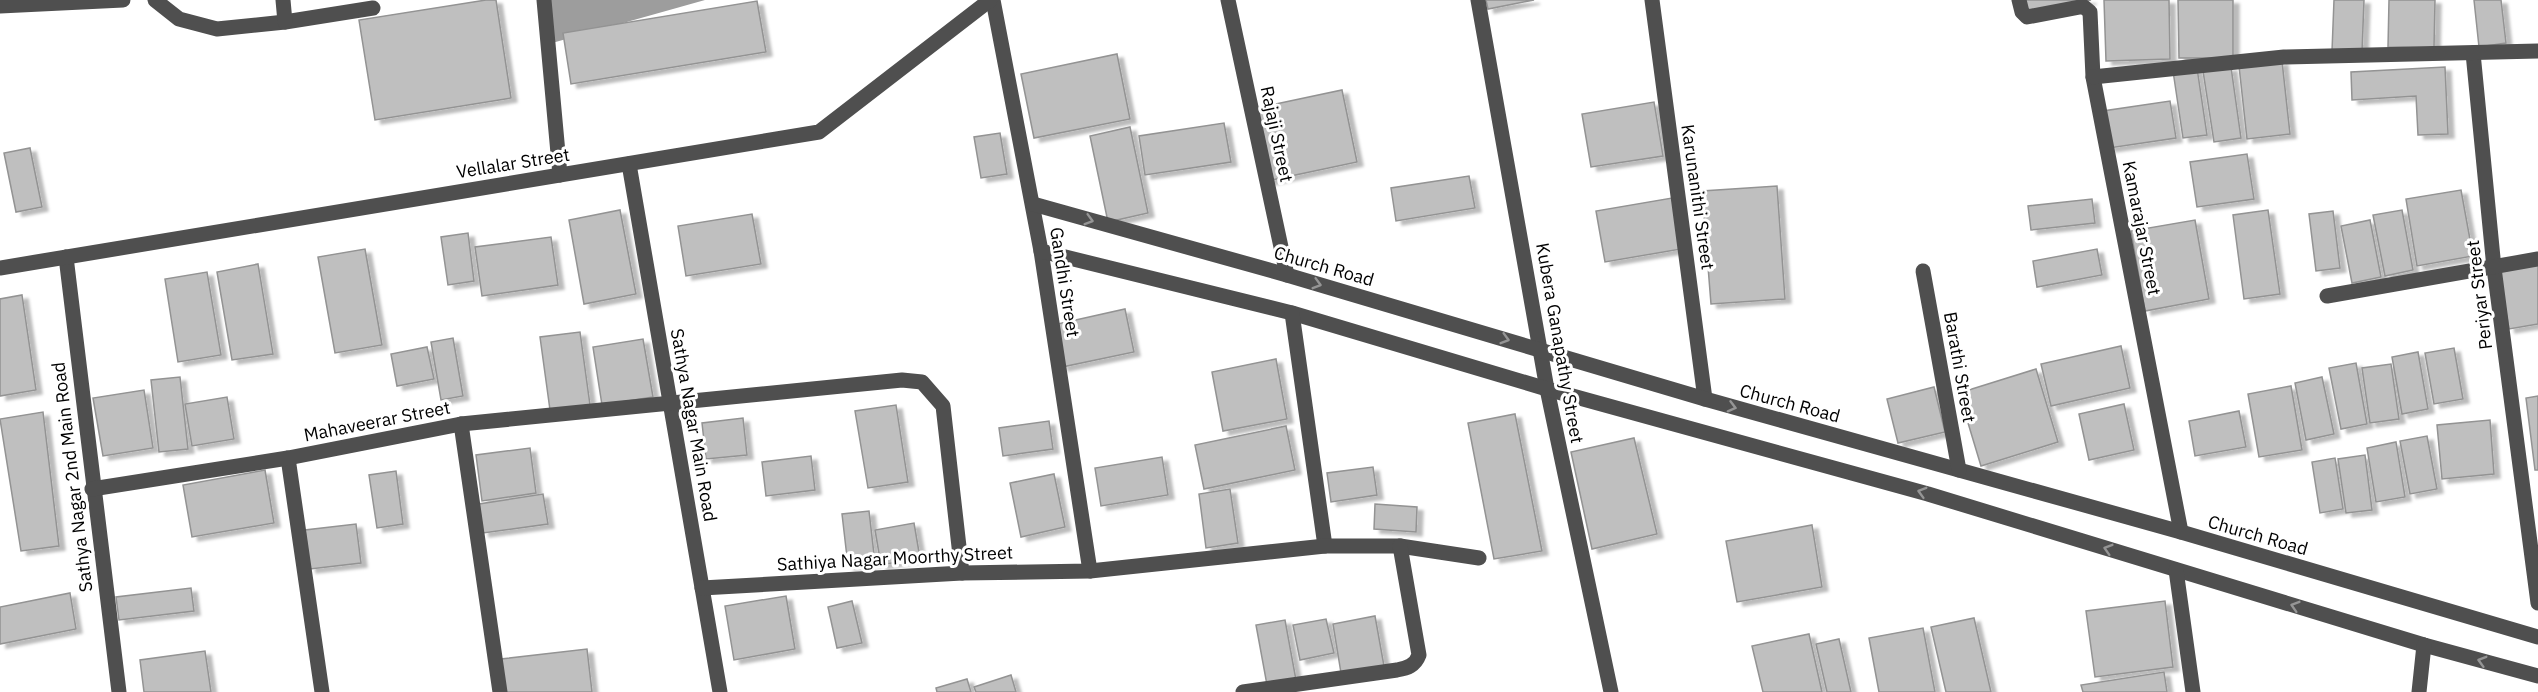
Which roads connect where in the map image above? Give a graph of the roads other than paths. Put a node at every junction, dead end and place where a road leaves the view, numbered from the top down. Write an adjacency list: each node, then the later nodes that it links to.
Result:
1 (123, 0): 10 (street)
2 (155, 0): 12 (street)
3 (283, 0): 12 (street)
4 (544, 0): 17 (street)
5 (992, 0): 16 (street, Vellalar Street); 18 (street, Gandhi Street)
6 (1228, 0): 25 (street, Rajaji Street)
7 (1478, 0): 28 (street, Kubera Ganapathy Street)
8 (1652, 0): 30 (street, Karunanithi Street)
9 (2019, 0): 15 (street, Kamarajar Street)
10 (0, 6)
11 (373, 8): 12 (street)
12 (285, 22)
13 (2538, 51): 14 (street)
14 (2473, 53): 15 (street); 22 (street, Periyar Street)
15 (2093, 77): 36 (street, Kamarajar Street)
16 (629, 164): 17 (street, Vellalar Street); 31 (street, Sathya Nagar Main Road)
17 (560, 175): 20 (street, Vellalar Street)
18 (1033, 204): 19 (street, Gandhi Street); 25 (street, Church Road, one-way to 25)
19 (1041, 251): 27 (street); 41 (street, Gandhi Street)
20 (66, 257): 23 (street, Vellalar Street); 35 (street, Sathya Nagar 2nd Main Road)
21 (2538, 259): 22 (street)
22 (2494, 267): 26 (street); 44 (street, Periyar Street)
23 (0, 268)
24 (1923, 271): 34 (street, Barathi Street)
25 (1287, 275): 28 (street, Church Road, one-way to 28)
26 (2327, 296)
27 (1292, 314): 29 (street); 37 (street)
28 (1541, 349): 29 (street, Kubera Ganapathy Street); 30 (street, Church Road)
29 (1547, 389): 40 (street, one-way to 29); 53 (street, Kubera Ganapathy Street)
30 (1705, 399): 34 (street, Church Road, one-way to 34)
31 (670, 402): 32 (street, Mahaveerar Street); 42 (street, Mahaveerar Street); 43 (street, Sathya Nagar Main Road)
32 (461, 424): 33 (street, Mahaveerar Street); 50 (street)
33 (288, 458): 35 (street, Mahaveerar Street); 49 (street)
34 (1959, 470): 36 (street, Church Road)
35 (93, 489): 48 (street, Sathya Nagar 2nd Main Road)
36 (2181, 532): 45 (street, Church Road)
37 (1325, 546): 38 (street, Sathiya Nagar Moorthy Street); 41 (street, Sathiya Nagar Moorthy Street)
38 (1400, 546): 39 (street, Sathiya Nagar Moorthy Street); 52 (street)
39 (1479, 558)
40 (2176, 570): 46 (street, one-way to 40); 54 (street)
41 (1090, 571): 42 (street, Sathiya Nagar Moorthy Street)
42 (962, 573): 43 (street, Sathiya Nagar Moorthy Street)
43 (702, 588): 51 (street, Sathya Nagar Main Road)
44 (2538, 603)
45 (2538, 637)
46 (2424, 645): 47 (street, one-way to 46); 55 (street)
47 (2538, 676)
48 (119, 692)
49 (322, 692)
50 (500, 692)
51 (720, 692)
52 (1243, 692)
53 (1611, 692)
54 (2193, 692)
55 (2419, 692)

